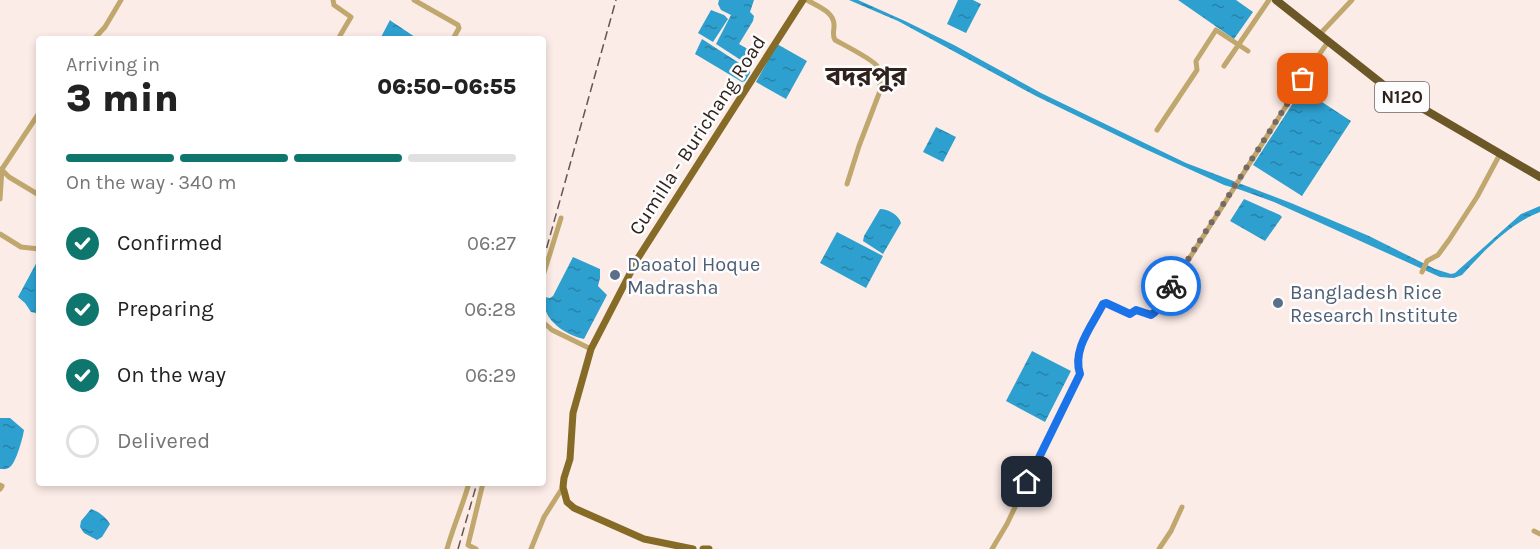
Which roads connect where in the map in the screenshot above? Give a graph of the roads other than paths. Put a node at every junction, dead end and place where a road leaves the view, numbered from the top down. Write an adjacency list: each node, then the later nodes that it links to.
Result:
1 (121, 0): 9 (street)
2 (333, 0): 10 (street)
3 (414, 0): 11 (street)
4 (805, 0): 21 (street); 30 (main road, Cumilla - Burichang Road)
5 (1269, 0): 13 (street)
6 (1276, 0): 8 (highway, N120)
7 (1352, 0): 8 (street)
8 (1320, 34): 12 (highway, N120)
9 (97, 36)
10 (340, 36)
11 (455, 36)
12 (1328, 42): 18 (highway, N120); 41 (street)
13 (1239, 44): 14 (street); 15 (street); 17 (street)
14 (1248, 51)
15 (1224, 66)
16 (36, 117): 19 (street)
17 (1157, 130)
18 (1500, 154): 20 (highway, N120); 28 (street)
19 (1, 169): 22 (street); 23 (street)
20 (1540, 177)
21 (847, 184)
22 (36, 193)
23 (0, 199)
24 (561, 218): 27 (street)
25 (0, 234): 26 (street)
26 (36, 249)
27 (546, 266)
28 (1422, 272)
29 (546, 325): 30 (street)
30 (591, 349): 33 (main road, Cumilla - Burichang Road)
31 (469, 486): 35 (street)
32 (482, 486): 36 (street)
33 (563, 487): 37 (street); 38 (main road)
34 (1182, 507): 42 (street)
35 (447, 549)
36 (476, 549)
37 (531, 549)
38 (693, 549)
39 (703, 549): 40 (main road)
40 (709, 549)
41 (992, 549)
42 (1159, 549)

